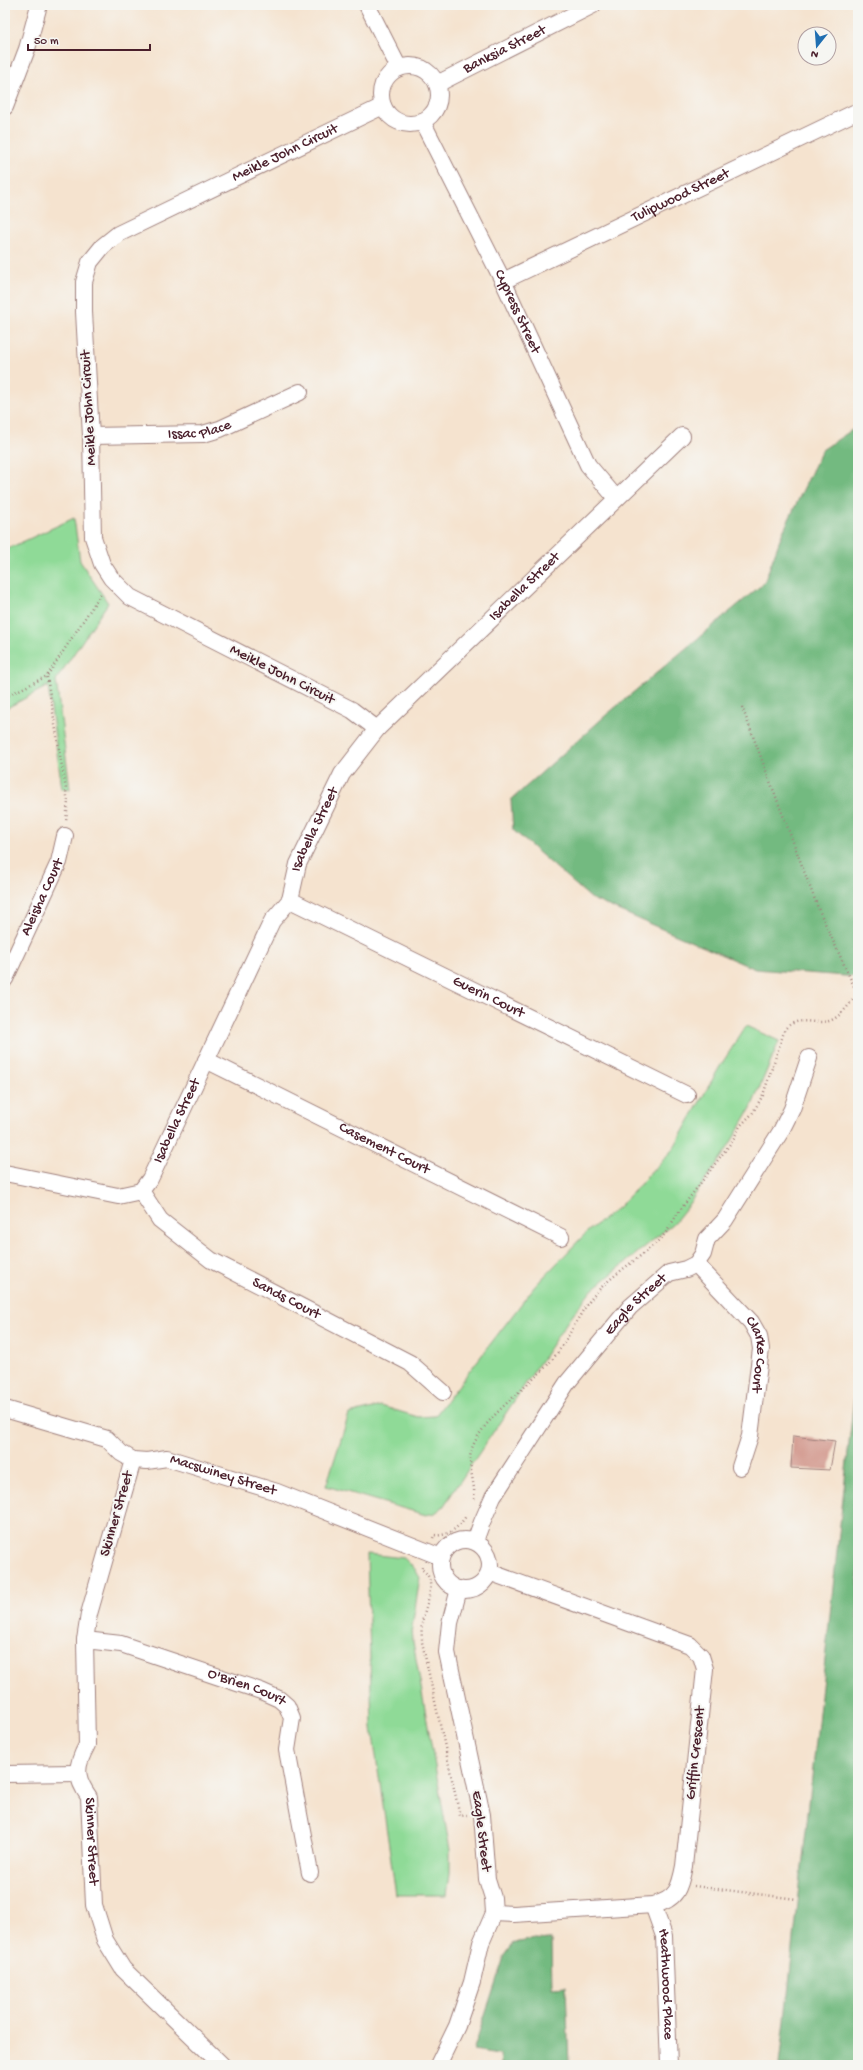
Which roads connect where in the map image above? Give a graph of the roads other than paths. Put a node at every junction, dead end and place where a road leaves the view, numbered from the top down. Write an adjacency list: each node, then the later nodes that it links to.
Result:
1 (39, 5): 7 (street)
2 (367, 5): 4 (street)
3 (584, 7): 5 (street, Banksia Street)
4 (399, 68): 5 (street); 6 (street)
5 (437, 84): 9 (street)
6 (383, 106): 9 (street); 12 (street, Meikle John Circuit)
7 (5, 107)
8 (858, 111): 10 (street, Tulipwood Street)
9 (422, 121): 10 (street, Cypress Street)
10 (503, 280): 14 (street, Cypress Street)
11 (300, 392): 12 (street, Issac Place)
12 (91, 436): 15 (street, Meikle John Circuit)
13 (682, 436): 14 (street, Isabella Street)
14 (616, 498): 15 (street, Isabella Street)
15 (377, 729): 17 (street, Isabella Street)
16 (65, 836): 18 (street, Aleisha Court)
17 (290, 900): 20 (street, Isabella Street); 21 (street, Guerin Court)
18 (5, 979)
19 (809, 1058): 25 (street)
20 (206, 1060): 23 (street, Isabella Street); 24 (street, Casement Court)
21 (687, 1095)
22 (5, 1173): 23 (street)
23 (141, 1191): 26 (street, Sands Court)
24 (561, 1237)
25 (696, 1264): 29 (street, Clarke Court); 30 (street, Eagle Street)
26 (443, 1392)
27 (5, 1409): 28 (street)
28 (133, 1460): 31 (street, Macswiney Street); 34 (street, Skinner Street)
29 (740, 1467)
30 (475, 1541): 31 (street); 32 (street)
31 (441, 1557): 33 (street)
32 (490, 1572): 33 (street); 38 (street, Griffin Crescent)
33 (459, 1589): 39 (street, Eagle Street)
34 (85, 1640): 35 (street, Skinner Street); 37 (street, O'Brien Court)
35 (77, 1773): 36 (street); 40 (street, Skinner Street)
36 (5, 1774)
37 (310, 1873)
38 (653, 1905): 39 (street, Griffin Crescent); 42 (street, Heathwood Place)
39 (494, 1913): 41 (street)
40 (222, 2065)
41 (438, 2065)
42 (669, 2065)

